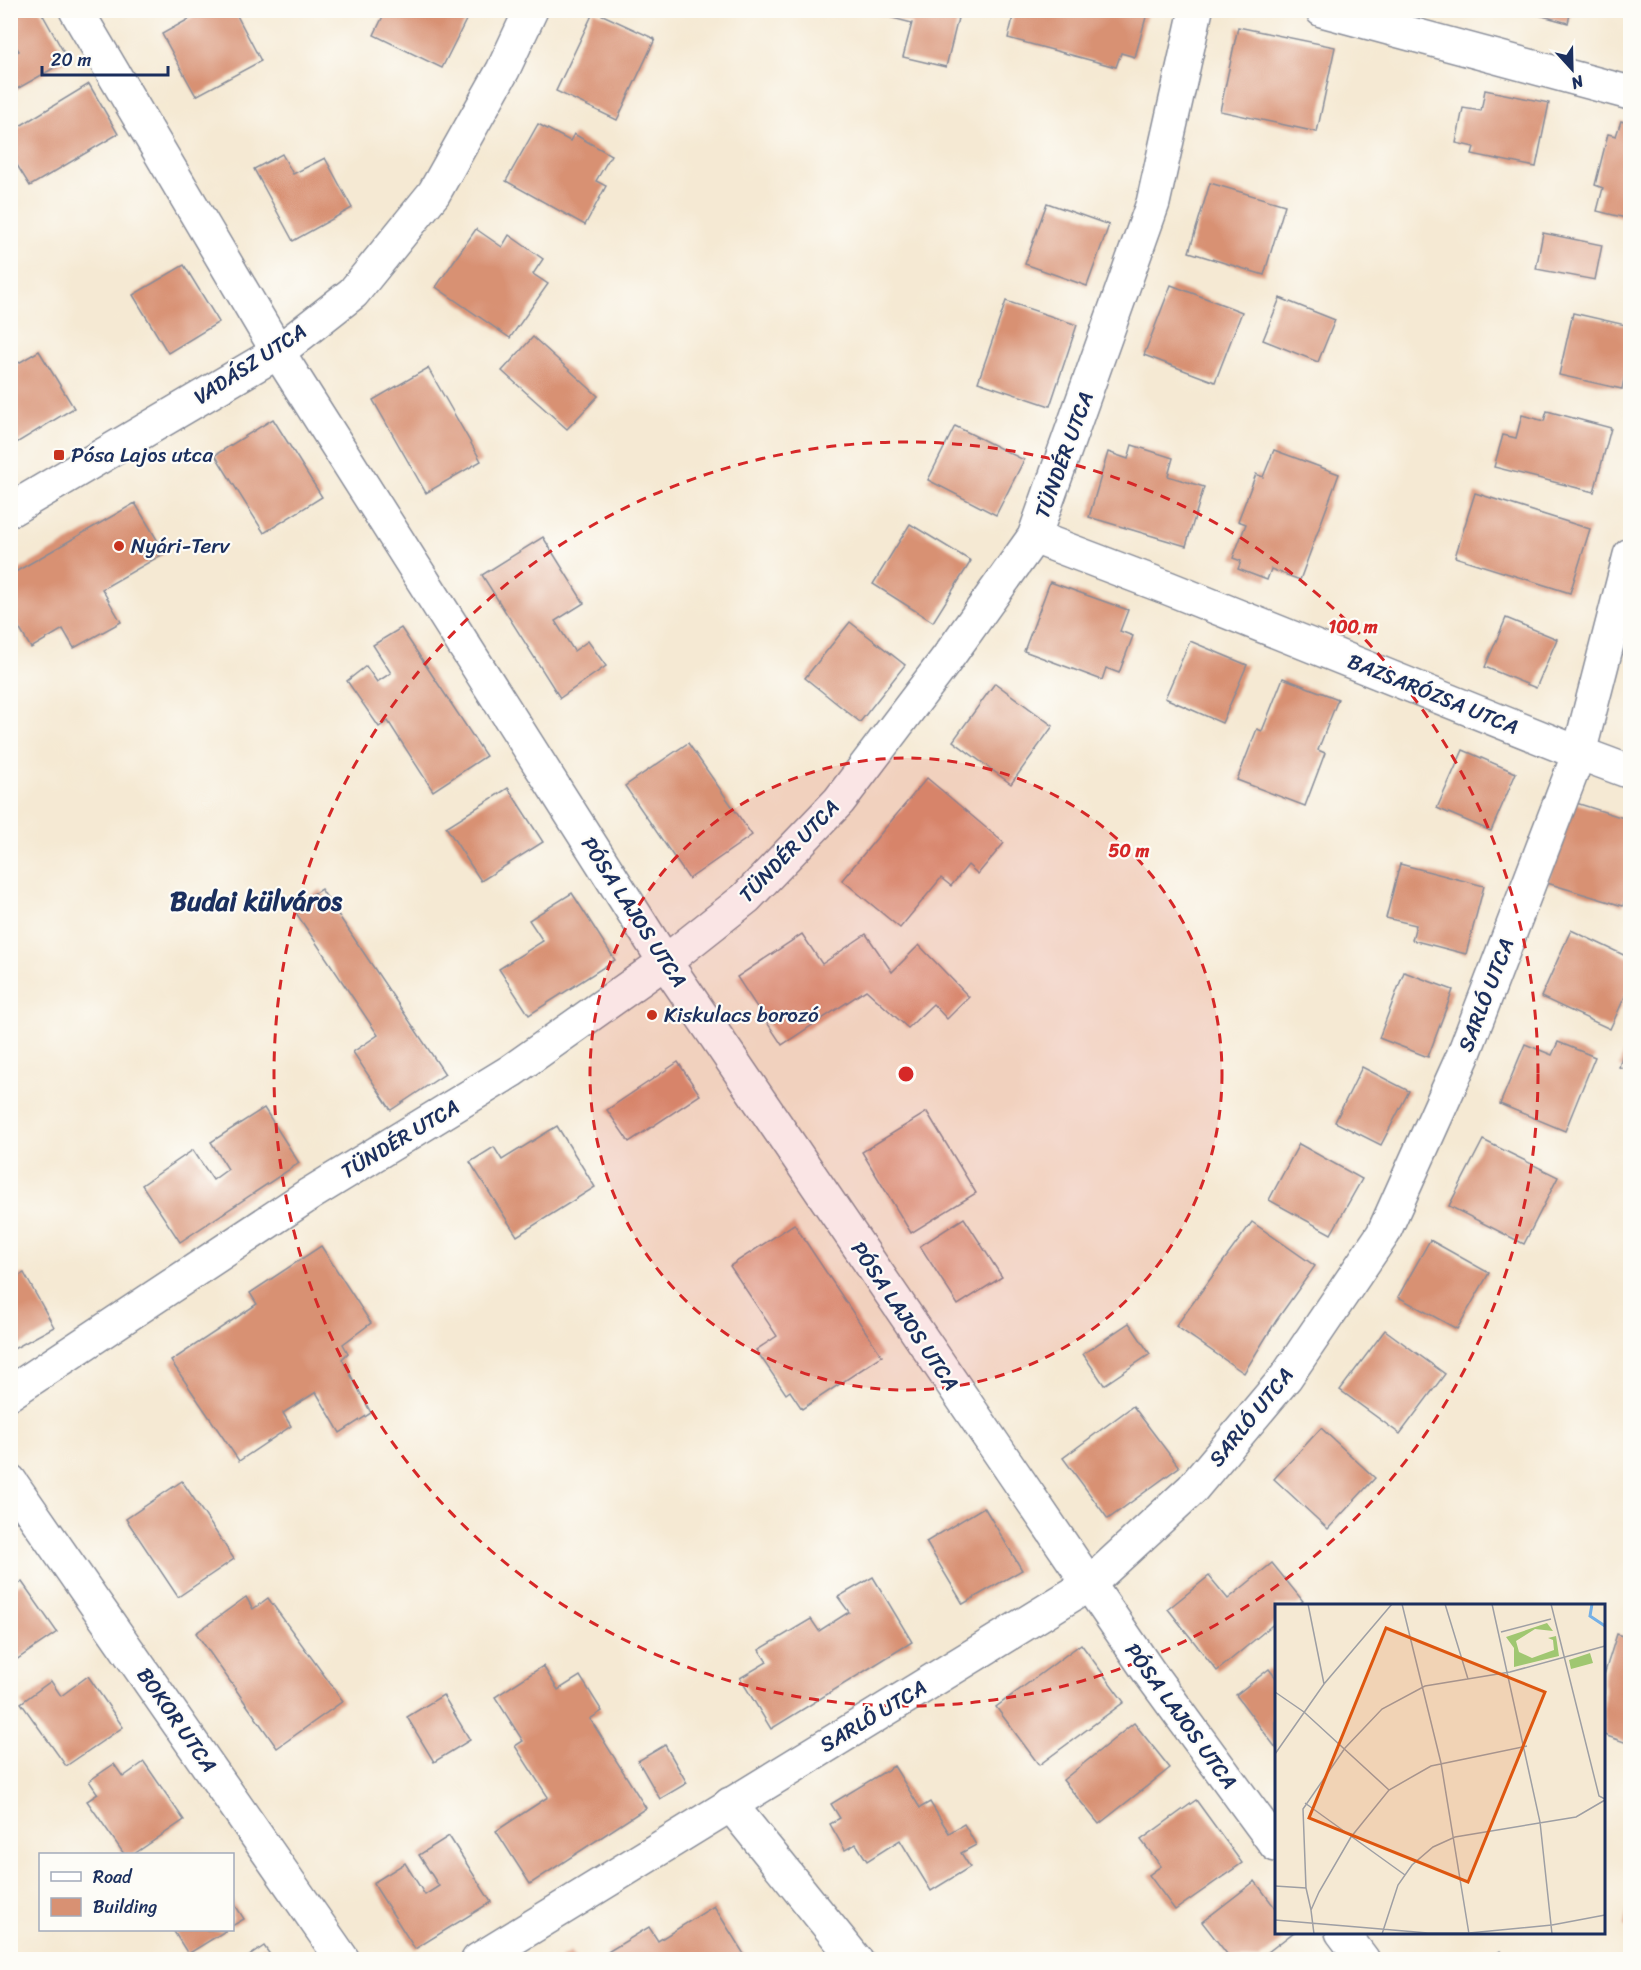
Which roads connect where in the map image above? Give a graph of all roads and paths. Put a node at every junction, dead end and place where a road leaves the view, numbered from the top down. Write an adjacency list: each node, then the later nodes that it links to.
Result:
1 (76, 10): 6 (street, PÓSA LAJOS UTCA)
2 (531, 10): 6 (street, VADÁSZ UTCA)
3 (1196, 10): 8 (street, TÜNDÉR UTCA)
4 (1322, 10): 5 (street)
5 (1630, 93)
6 (278, 352): 7 (street, VADÁSZ UTCA); 12 (street, PÓSA LAJOS UTCA)
7 (10, 510)
8 (1034, 537): 10 (street, BAZSARÓZSA UTCA); 12 (street, TÜNDÉR UTCA)
9 (1630, 555): 10 (street, SARLÓ UTCA)
10 (1579, 753): 11 (street, BAZSARÓZSA UTCA); 15 (street, SARLÓ UTCA)
11 (1630, 772)
12 (665, 962): 13 (street, TÜNDÉR UTCA); 15 (street, PÓSA LAJOS UTCA)
13 (10, 1393)
14 (10, 1481): 19 (street, BOKOR UTCA)
15 (1088, 1585): 16 (street, SARLÓ UTCA); 17 (street, PÓSA LAJOS UTCA)
16 (730, 1804): 20 (street, SARLÓ UTCA); 21 (street)
17 (1275, 1844)
18 (1344, 1934): 22 (street)
19 (343, 1959)
20 (478, 1959)
21 (856, 1959)
22 (1363, 1959)

